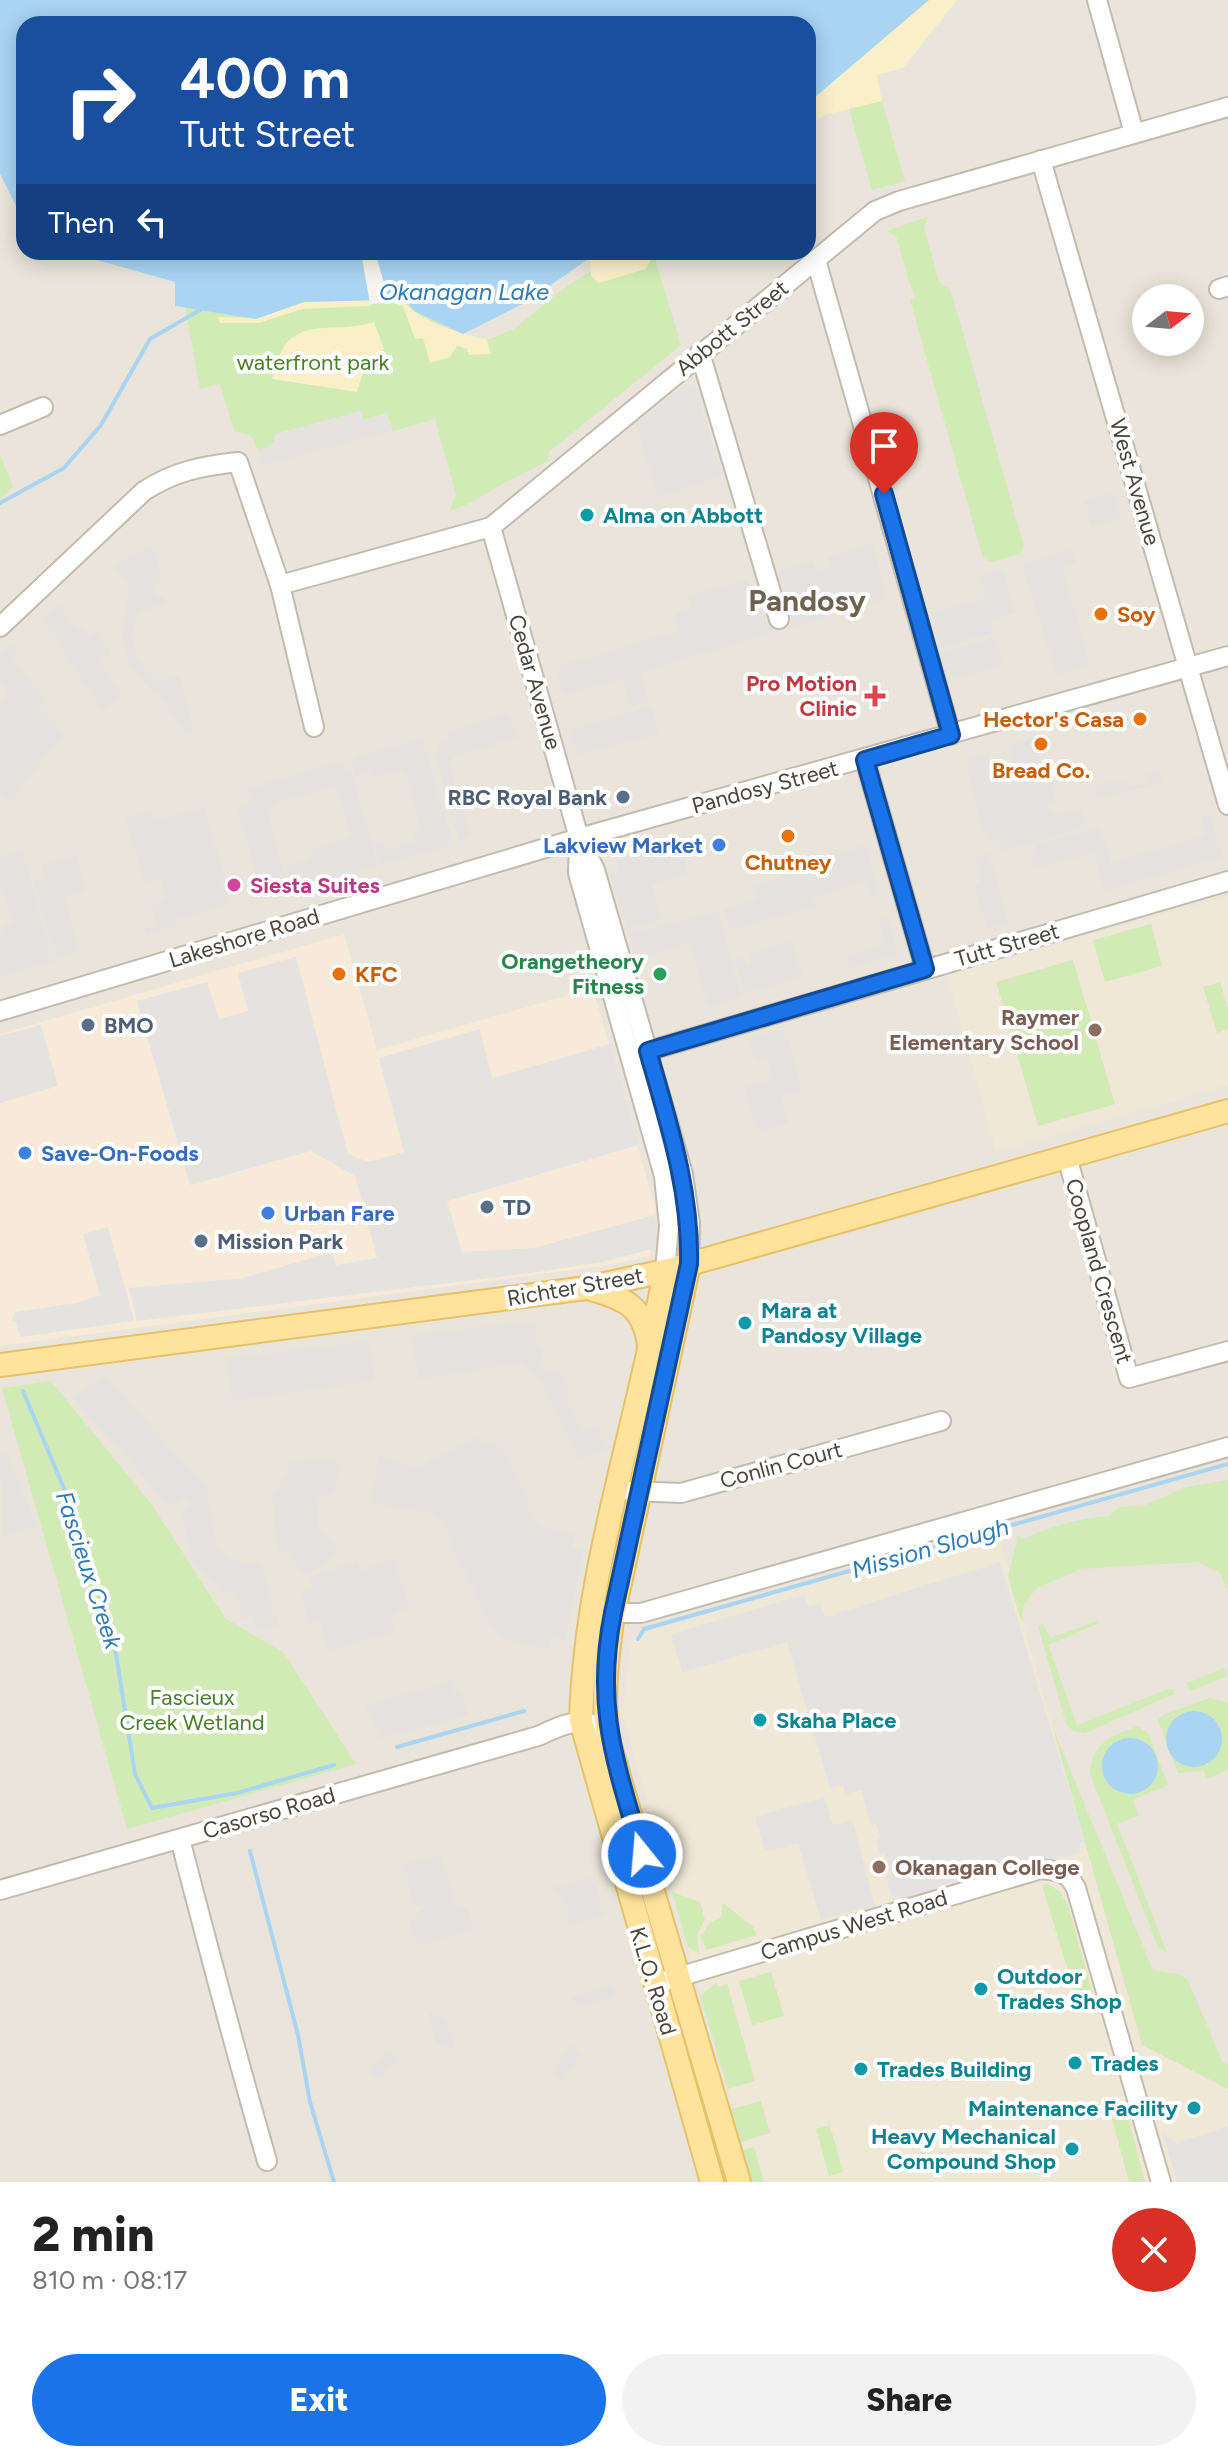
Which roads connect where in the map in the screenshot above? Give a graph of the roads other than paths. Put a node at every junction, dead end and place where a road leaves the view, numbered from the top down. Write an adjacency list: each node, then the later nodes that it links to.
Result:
1 (1097, 0): 3 (street)
2 (1228, 107): 3 (street, Abbott Street)
3 (1134, 133): 4 (street, Abbott Street)
4 (1041, 160): 5 (street, Abbott Street); 14 (street, West Avenue)
5 (816, 260): 6 (street, Abbott Street); 16 (street)
6 (700, 353): 9 (street, Abbott Street); 11 (street)
7 (43, 407): 8 (street)
8 (0, 425)
9 (491, 527): 10 (street); 19 (street, Cedar Avenue)
10 (280, 585): 12 (street); 15 (street)
11 (779, 619)
12 (0, 627)
13 (1228, 656): 14 (street, Pandosy Street)
14 (1188, 668): 16 (street, Pandosy Street); 18 (street, West Avenue)
15 (314, 727)
16 (951, 735): 17 (street, Pandosy Street)
17 (865, 760): 19 (street, Pandosy Street); 21 (street)
18 (1228, 805)
19 (579, 838): 22 (street, Lakeshore Road); 23 (street, K.L.O. Road); 27 (street, K.L.O. Road)
20 (1228, 881): 21 (street, Tutt Street)
21 (925, 969): 23 (street, Tutt Street)
22 (0, 1011)
23 (648, 1051): 26 (street, K.L.O. Road)
24 (1228, 1111): 25 (main road, Richter Street)
25 (1067, 1157): 26 (main road, Richter Street); 29 (street, Coopland Crescent)
26 (689, 1264): 27 (main road, Richter Street); 35 (main road, K.L.O. Road)
27 (665, 1271): 28 (main road, Richter Street); 30 (main road, K.L.O. Road)
28 (586, 1288): 30 (main road); 31 (main road, Richter Street)
29 (1228, 1351)
30 (650, 1353): 34 (main road, K.L.O. Road)
31 (0, 1365)
32 (941, 1421): 35 (street, Conlin Court)
33 (1228, 1447): 36 (street)
34 (618, 1489): 35 (street, Conlin Court); 37 (main road, K.L.O. Road)
35 (642, 1493): 36 (main road, K.L.O. Road)
36 (613, 1613): 38 (main road, K.L.O. Road)
37 (582, 1729): 38 (street); 39 (street, Casorso Road); 42 (main road, K.L.O. Road)
38 (608, 1736): 41 (main road, K.L.O. Road)
39 (180, 1839): 40 (street, Casorso Road); 43 (street)
40 (0, 1890)
41 (678, 1976): 42 (street, Campus West Road); 45 (main road, K.L.O. Road); 46 (street, Campus West Road)
42 (655, 1984): 44 (main road, K.L.O. Road)
43 (267, 2161)
44 (712, 2182)
45 (739, 2182)
46 (1161, 2182)

